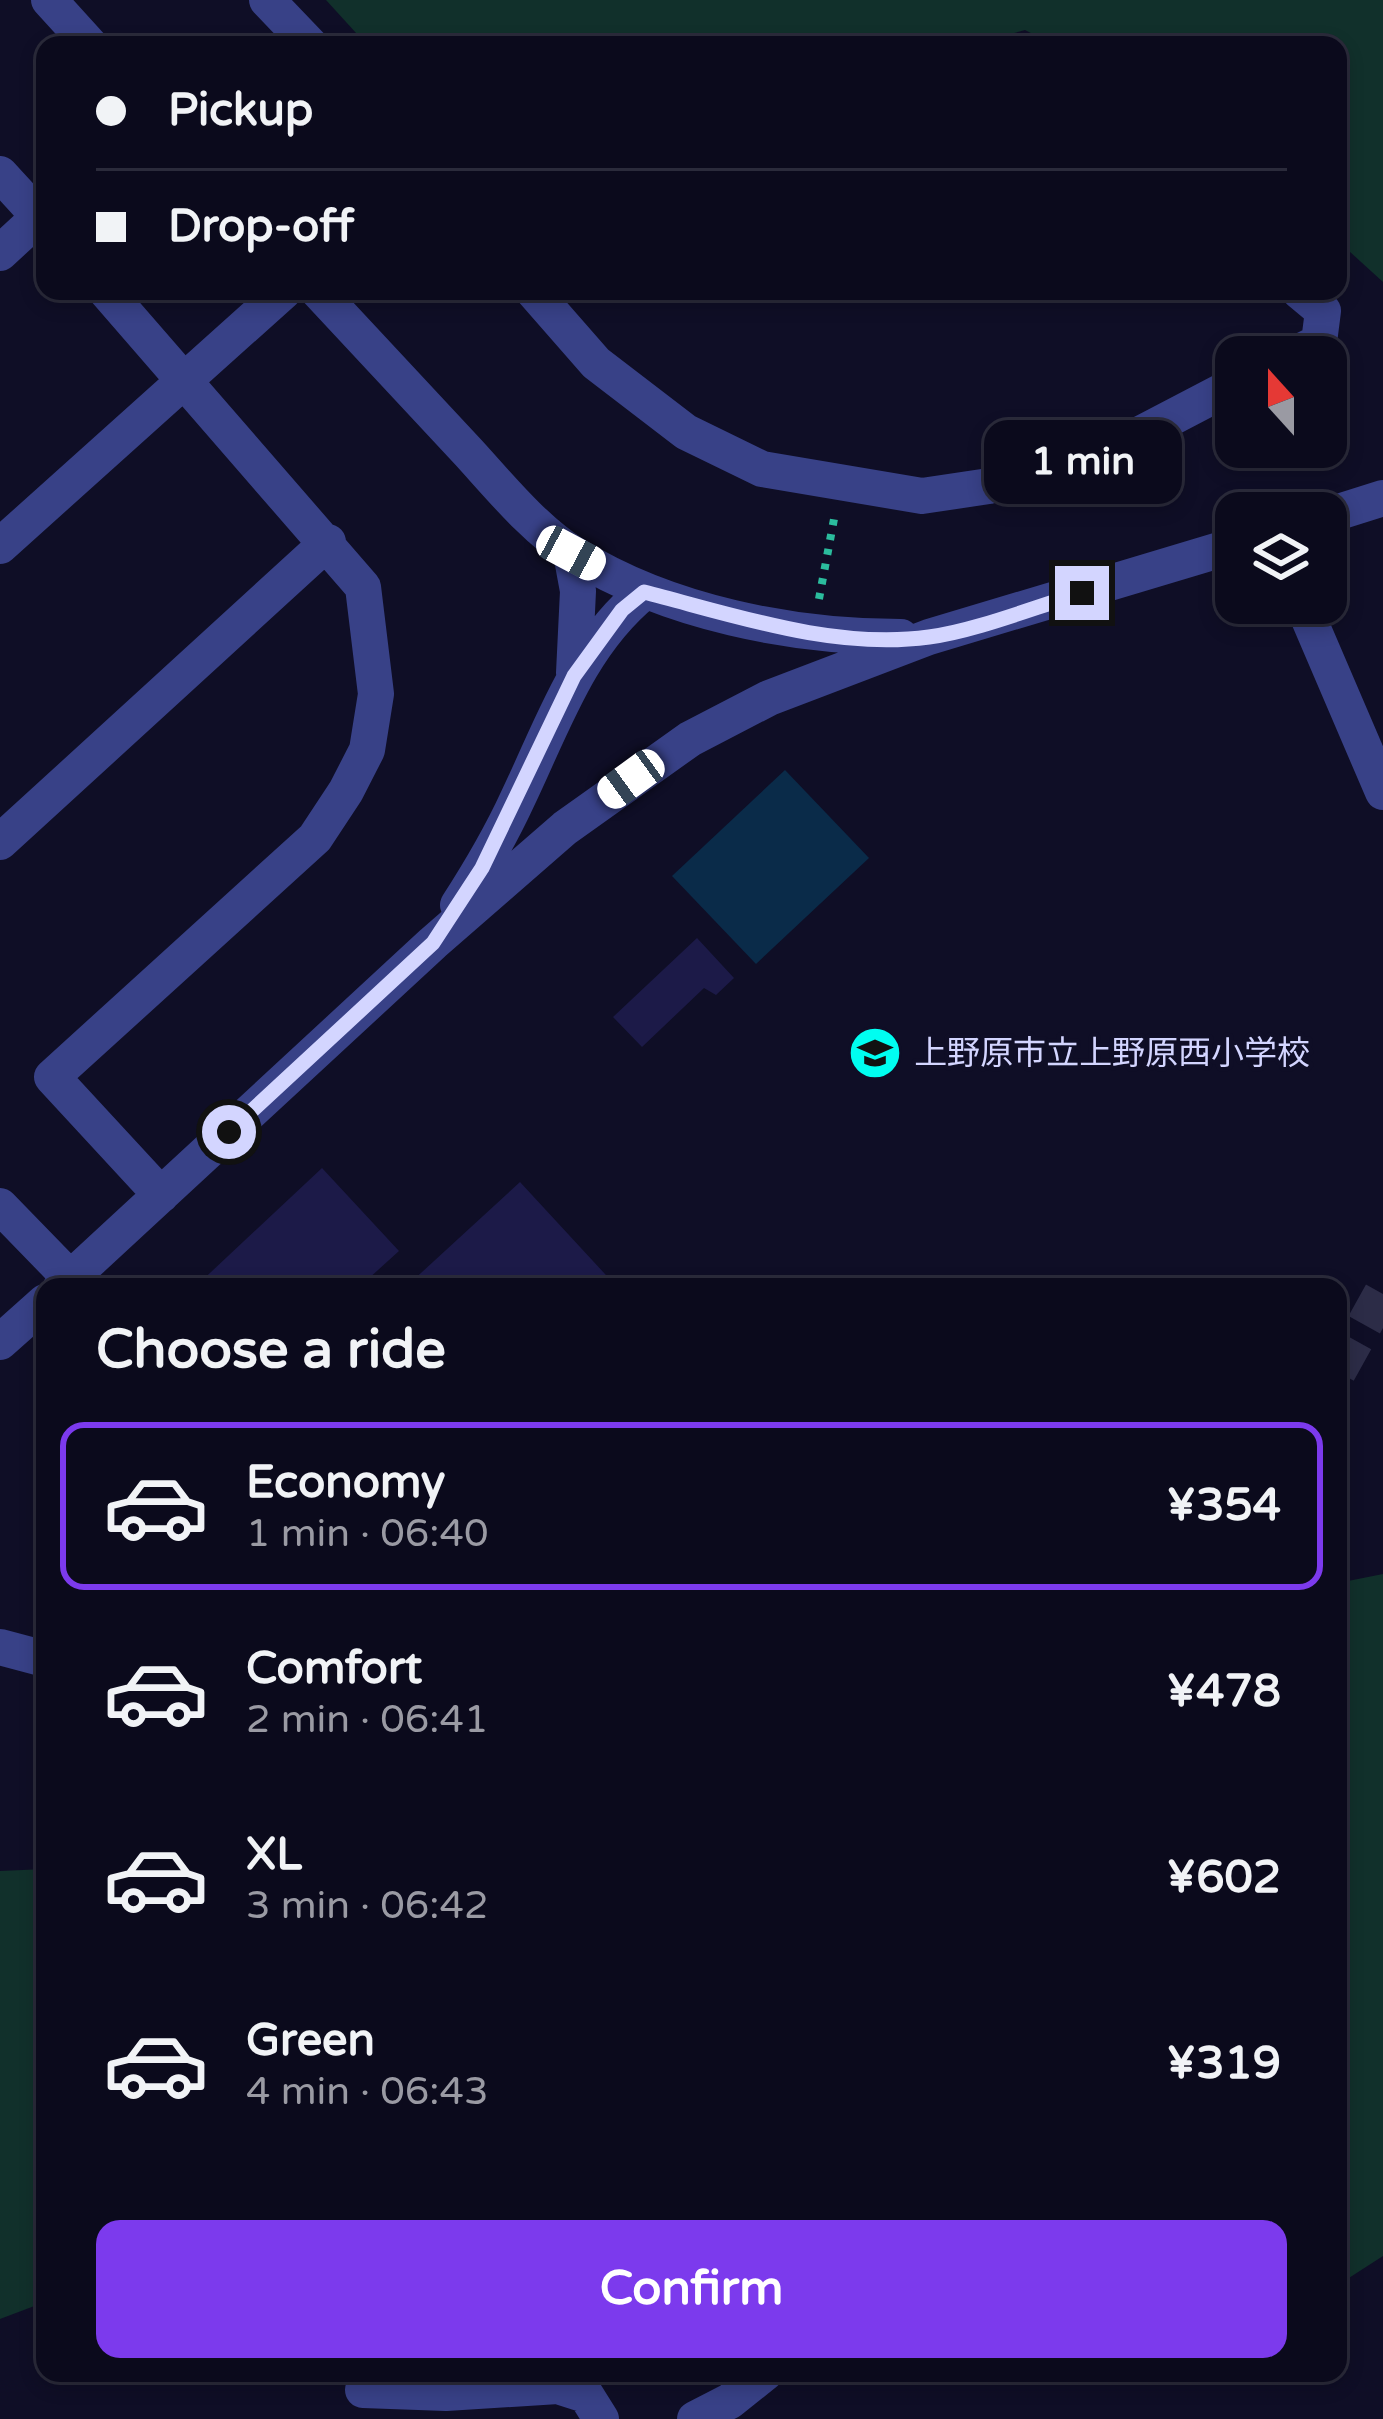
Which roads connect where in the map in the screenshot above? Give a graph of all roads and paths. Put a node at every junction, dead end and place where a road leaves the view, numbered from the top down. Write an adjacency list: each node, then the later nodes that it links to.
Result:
1 (49, 0): 3 (street)
2 (267, 0): 4 (street)
3 (82, 36)
4 (301, 36)
5 (0, 174): 6 (street)
6 (36, 213)
7 (36, 225): 8 (street)
8 (0, 253)
9 (114, 300): 15 (street)
10 (274, 300): 15 (street)
11 (326, 300): 23 (street)
12 (541, 300): 17 (street)
13 (1310, 300): 14 (street)
14 (1320, 336)
15 (186, 380): 20 (street); 21 (street)
16 (1215, 396): 17 (street)
17 (841, 482): 26 (path)
18 (1383, 498): 19 (street)
19 (1347, 509)
20 (328, 542): 30 (street); 32 (street)
21 (0, 547)
22 (1215, 550): 27 (street)
23 (571, 553): 24 (street); 28 (street)
24 (644, 592): 26 (street); 28 (street)
25 (1311, 624): 29 (street)
26 (814, 631): 27 (street)
27 (929, 637): 31 (street)
28 (574, 676): 31 (street)
29 (1383, 791)
30 (0, 842)
31 (433, 943): 32 (street)
32 (161, 1195): 35 (street)
33 (0, 1206): 34 (street)
34 (43, 1278)
35 (70, 1278)
36 (36, 1309): 37 (street)
37 (0, 1342)
38 (0, 1646): 39 (street)
39 (36, 1656)
40 (754, 2382): 43 (street)
41 (363, 2390): 42 (street)
42 (601, 2419)
43 (694, 2419)

